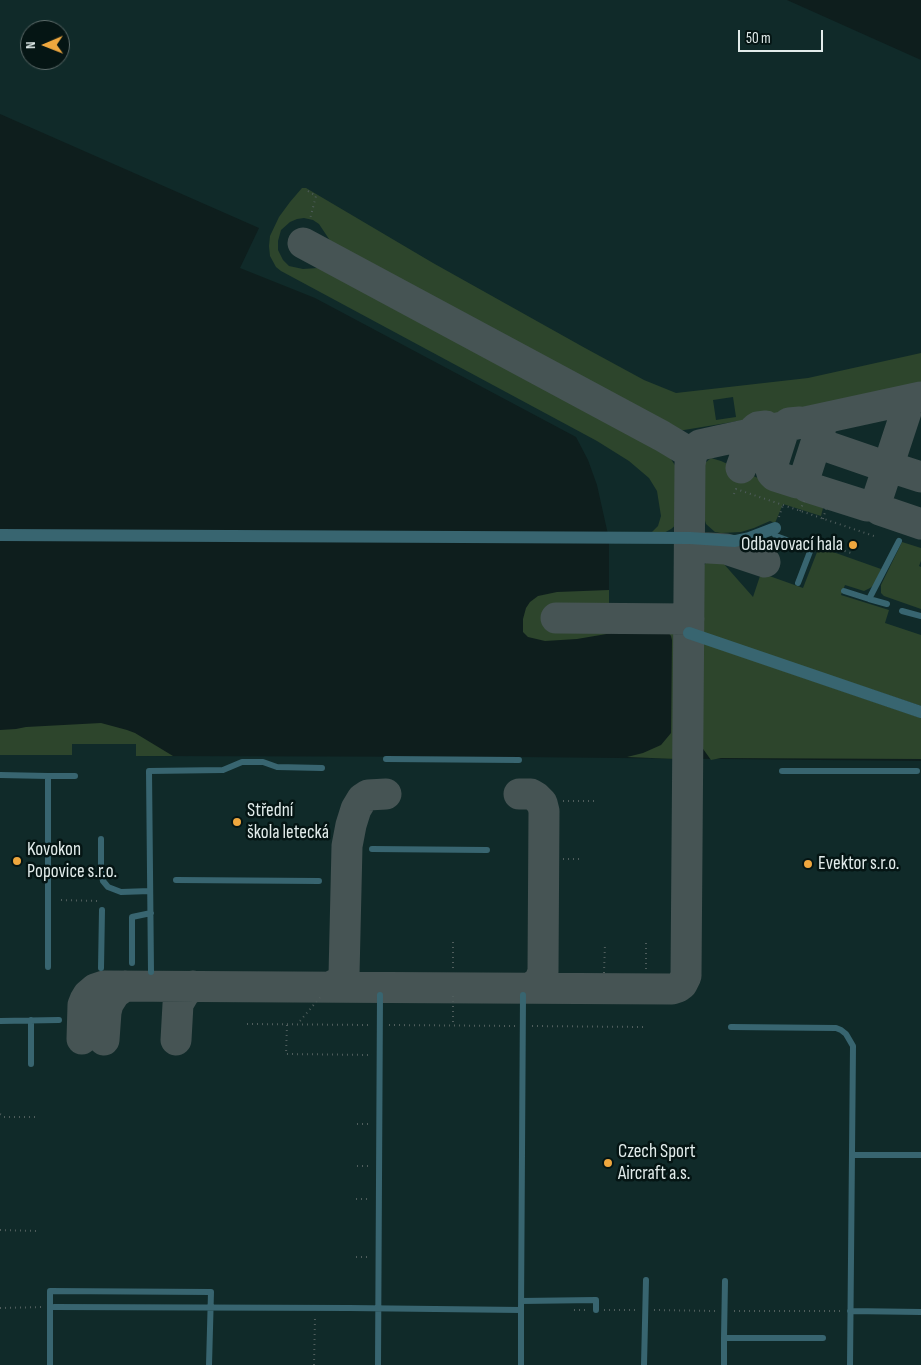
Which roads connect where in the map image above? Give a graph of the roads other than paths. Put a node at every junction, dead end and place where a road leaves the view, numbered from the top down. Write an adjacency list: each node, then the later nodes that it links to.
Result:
1 (773, 529): 2 (street); 4 (lane)
2 (0, 535)
3 (899, 541): 6 (lane)
4 (798, 583)
5 (844, 591): 6 (lane)
6 (869, 598): 7 (lane)
7 (887, 604)
8 (902, 610): 9 (lane)
9 (921, 616)
10 (689, 633): 11 (street)
11 (921, 712)
12 (386, 759): 13 (lane)
13 (519, 760)
14 (322, 768): 25 (lane)
15 (782, 771): 16 (lane)
16 (917, 771)
17 (0, 775): 18 (lane)
18 (48, 776): 19 (lane); 29 (lane)
19 (75, 776)
20 (101, 839): 25 (lane)
21 (372, 850): 22 (lane)
22 (487, 850)
23 (176, 880): 24 (lane)
24 (319, 881)
25 (150, 891): 27 (lane)
26 (102, 910): 30 (lane)
27 (151, 914): 28 (lane); 31 (lane)
28 (132, 963)
29 (48, 967)
30 (101, 968)
31 (151, 972)
32 (380, 995): 46 (lane)
33 (523, 995): 43 (lane)
34 (0, 1020): 35 (lane)
35 (31, 1020): 36 (lane); 38 (lane)
36 (59, 1020)
37 (731, 1027): 39 (lane)
38 (31, 1064)
39 (852, 1155): 40 (lane); 49 (lane)
40 (921, 1156)
41 (646, 1280): 57 (lane)
42 (725, 1281): 51 (lane)
43 (521, 1301): 47 (lane); 48 (lane)
44 (52, 1307): 45 (lane); 45 (lane); 53 (lane)
45 (210, 1308): 46 (lane); 54 (lane)
46 (378, 1308): 47 (lane); 55 (lane)
47 (521, 1310): 56 (lane)
48 (596, 1310)
49 (850, 1312): 50 (lane); 59 (lane)
50 (921, 1312)
51 (724, 1338): 52 (lane); 58 (lane)
52 (823, 1338)
53 (50, 1365)
54 (209, 1365)
55 (378, 1365)
56 (521, 1365)
57 (644, 1365)
58 (724, 1365)
59 (850, 1365)

